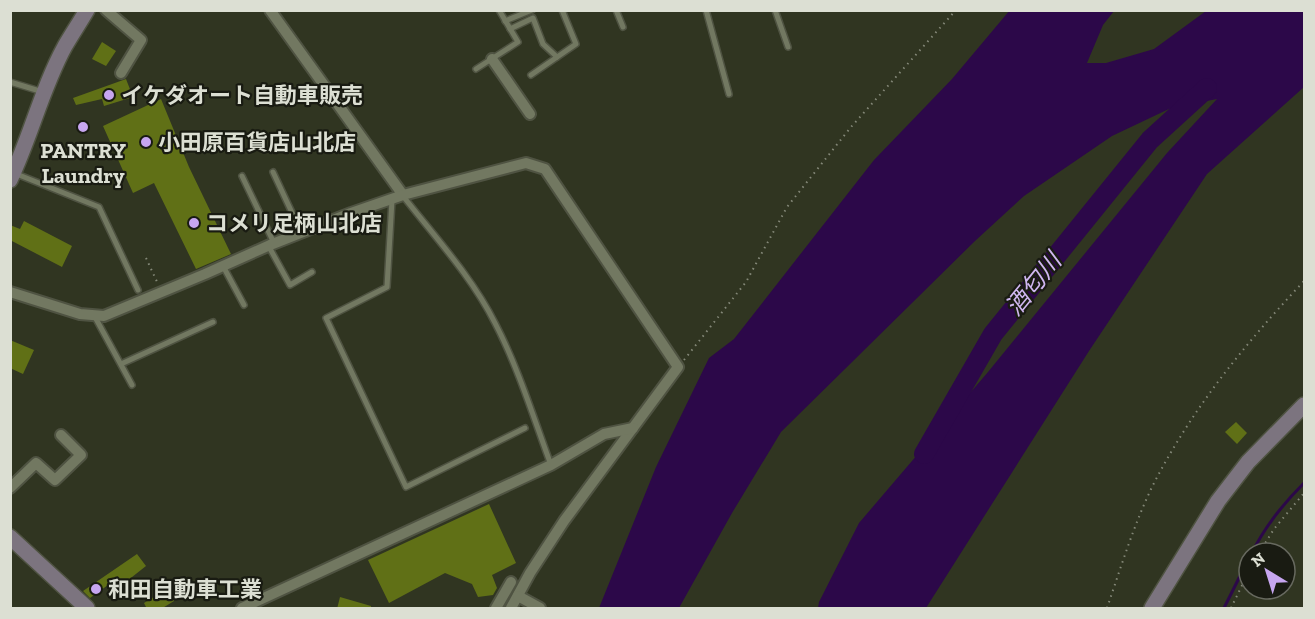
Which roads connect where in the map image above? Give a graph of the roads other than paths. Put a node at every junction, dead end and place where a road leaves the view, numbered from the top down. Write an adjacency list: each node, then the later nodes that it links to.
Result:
1 (87, 10): 20 (main road)
2 (106, 10): 17 (street)
3 (270, 10): 27 (street)
4 (499, 10): 10 (lane)
5 (532, 10): 10 (lane)
6 (562, 10): 14 (lane)
7 (616, 10): 11 (lane)
8 (705, 10): 21 (lane)
9 (775, 10): 13 (lane)
10 (505, 21): 12 (lane)
11 (623, 27)
12 (510, 29): 14 (lane); 15 (lane)
13 (788, 47)
14 (557, 57): 18 (lane)
15 (492, 58): 16 (lane); 22 (street)
16 (476, 69)
17 (122, 73)
18 (531, 75)
19 (10, 82): 20 (lane)
20 (44, 92): 23 (main road)
21 (729, 94)
22 (530, 114)
23 (17, 149): 25 (main road)
24 (273, 172): 28 (lane)
25 (12, 176): 32 (lane)
26 (242, 176): 29 (lane)
27 (397, 196): 28 (street); 40 (lane); 41 (street); 43 (lane)
28 (301, 232): 29 (street)
29 (271, 244): 30 (street); 31 (lane)
30 (223, 266): 34 (lane); 35 (street)
31 (312, 272)
32 (138, 290)
33 (10, 292): 35 (street)
34 (244, 305)
35 (95, 317): 37 (lane)
36 (213, 322): 37 (lane)
37 (121, 364): 38 (lane)
38 (132, 385)
39 (1305, 405): 53 (main road)
40 (525, 428)
41 (633, 428): 43 (street); 47 (street)
42 (61, 435): 44 (street)
43 (551, 465): 49 (street)
44 (10, 489)
45 (10, 537): 48 (main road)
46 (511, 582): 50 (street)
47 (518, 596): 51 (street); 52 (street)
48 (87, 609)
49 (242, 609)
50 (496, 609)
51 (511, 609)
52 (540, 609)
53 (1152, 609)

